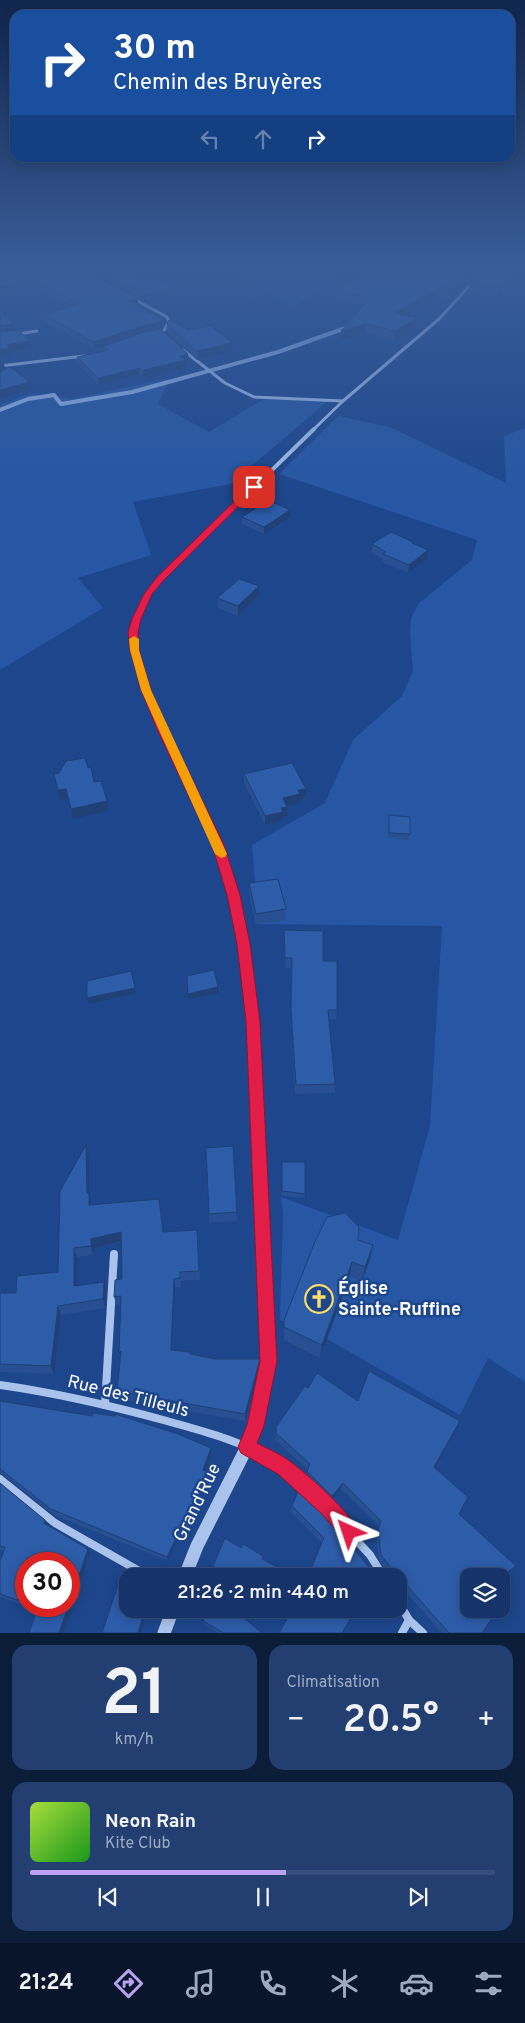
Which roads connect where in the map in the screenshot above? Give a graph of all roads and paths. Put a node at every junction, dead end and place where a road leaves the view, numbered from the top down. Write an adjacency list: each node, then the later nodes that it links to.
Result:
1 (408, 345): 7 (street)
2 (178, 346): 7 (street)
3 (91, 354): 4 (street)
4 (9, 365): 5 (street); 6 (street)
5 (0, 366)
6 (11, 371)
7 (342, 401): 11 (street)
8 (114, 1254): 10 (street)
9 (0, 1385): 10 (street, Rue des Tilleuls)
10 (105, 1405): 11 (street, Rue des Tilleuls)
11 (247, 1447): 14 (street, Grand’Rue); 15 (street, Rue des Tilleuls)
12 (0, 1479): 13 (street)
13 (134, 1568)
14 (188, 1568)
15 (378, 1568)
16 (407, 1617): 18 (street)
17 (170, 1618): 19 (street)
18 (409, 1620): 20 (street); 21 (street)
19 (164, 1633)
20 (402, 1633)
21 (423, 1633)

